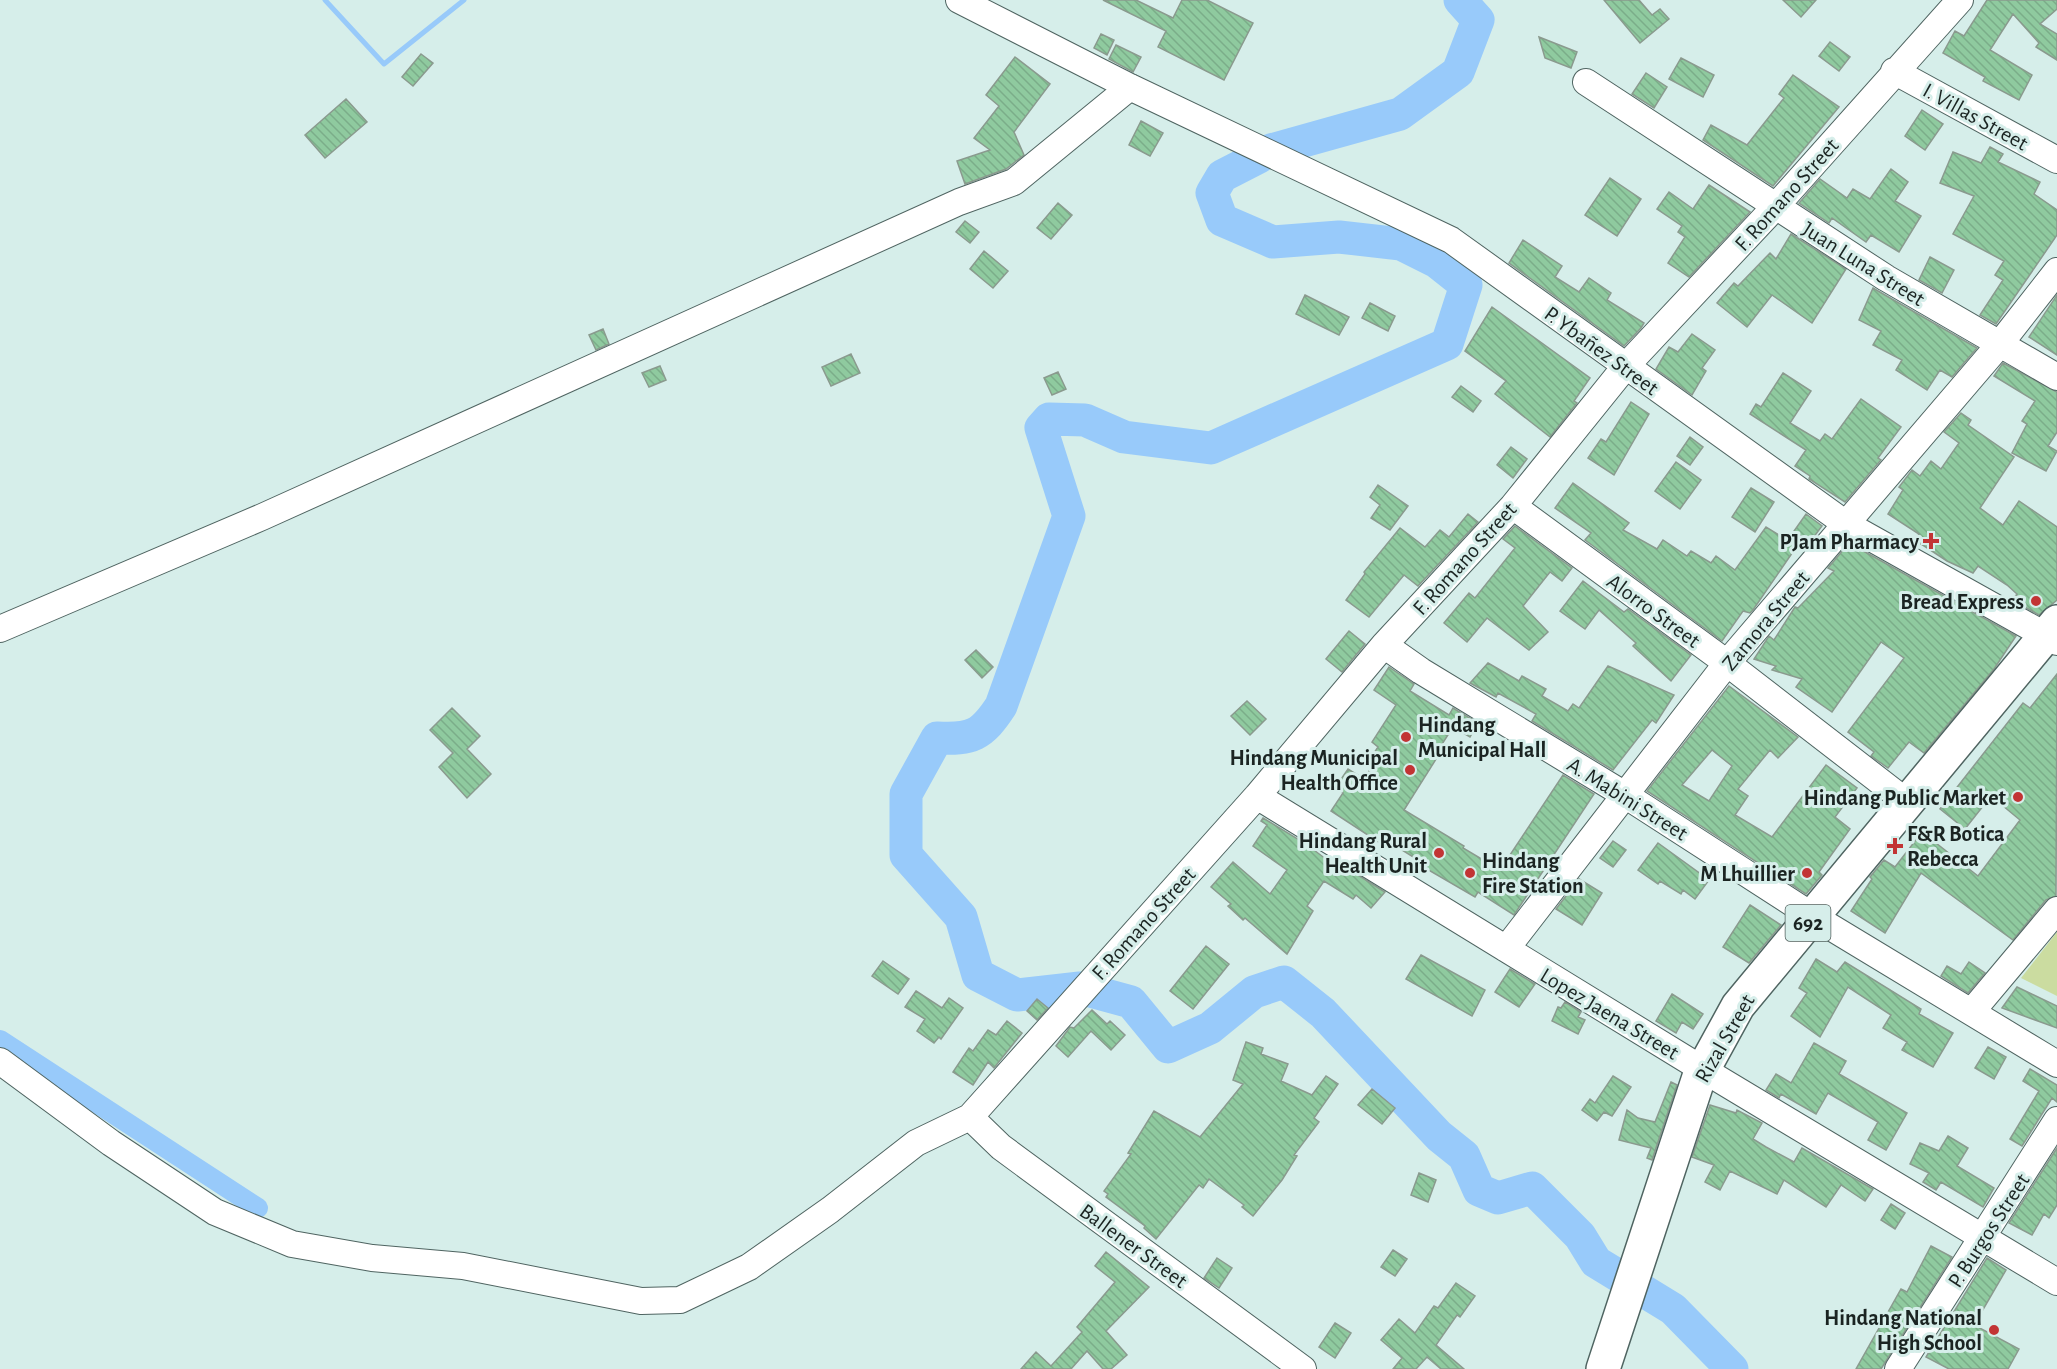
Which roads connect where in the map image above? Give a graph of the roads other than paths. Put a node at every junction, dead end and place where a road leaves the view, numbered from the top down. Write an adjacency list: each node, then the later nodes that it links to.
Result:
1 (959, 0): 5 (street, P. Ybañez Street)
2 (1960, 0): 3 (street, F. Romano Street)
3 (1894, 71): 6 (street, I. Villas Street); 7 (street, F. Romano Street)
4 (1586, 82): 7 (street, Juan Luna Street)
5 (1130, 87): 10 (street, P. Ybañez Street); 14 (street)
6 (2057, 160)
7 (1775, 207): 9 (street, Juan Luna Street); 10 (street, F. Romano Street)
8 (2057, 271): 9 (street, Zamora Street)
9 (1998, 345): 11 (street, Juan Luna Street); 13 (street, Zamora Street)
10 (1625, 367): 12 (street, F. Romano Street); 13 (street, P. Ybañez Street)
11 (2057, 377)
12 (1513, 506): 16 (street, F. Romano Street); 17 (street, Alorro Street)
13 (1846, 524): 15 (street, P. Ybañez Street); 17 (street, Zamora Street)
14 (0, 629)
15 (2053, 633): 20 (main road, Rizal Street / 692)
16 (1384, 645): 18 (street, A. Mabini Street); 19 (street, F. Romano Street)
17 (1727, 663): 18 (street, Zamora Street); 20 (street, Alorro Street)
18 (1625, 795): 22 (street, A. Mabini Street); 23 (street, Zamora Street)
19 (1257, 796): 23 (street, Lopez Jaena Street); 28 (street, F. Romano Street)
20 (1908, 803): 22 (main road, Rizal Street / 692)
21 (2057, 910): 24 (street)
22 (1814, 917): 24 (street, A. Mabini Street); 27 (main road, Rizal Street / 692)
23 (1506, 949): 27 (street, Lopez Jaena Street)
24 (1973, 1011): 26 (street, A. Mabini Street)
25 (0, 1060): 28 (street)
26 (2057, 1064)
27 (1702, 1069): 30 (street, Lopez Jaena Street); 33 (main road, Rizal Street / 692)
28 (970, 1117): 32 (street, Ballener Street)
29 (2057, 1120): 30 (street, P. Burgos Street)
30 (1983, 1238): 31 (street, Lopez Jaena Street); 34 (street, P. Burgos Street)
31 (2057, 1282)
32 (1303, 1369)
33 (1603, 1369)
34 (1898, 1369)

